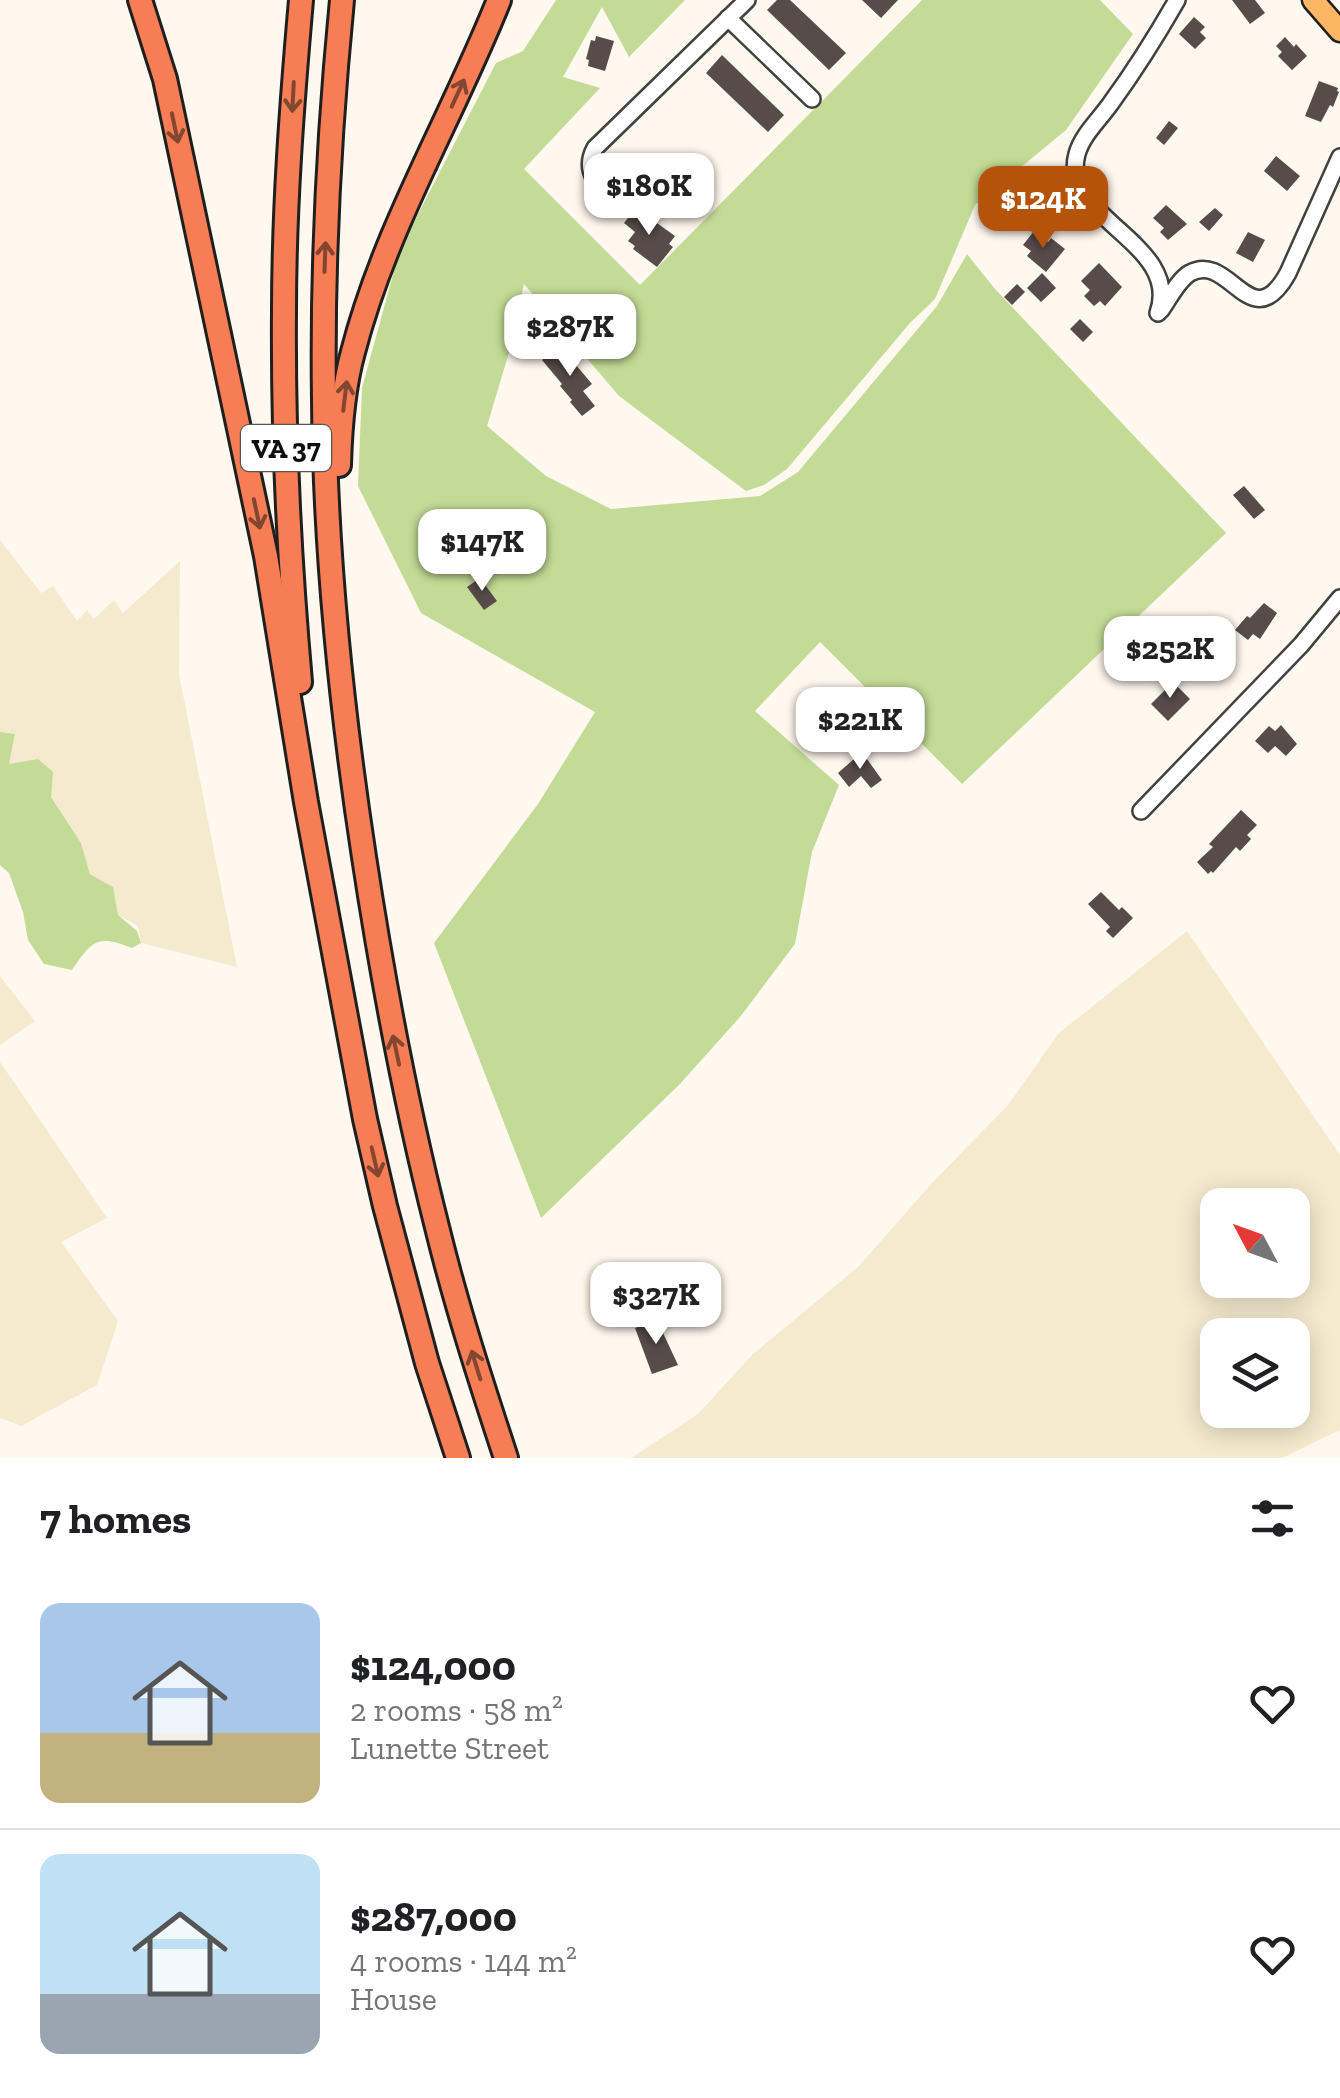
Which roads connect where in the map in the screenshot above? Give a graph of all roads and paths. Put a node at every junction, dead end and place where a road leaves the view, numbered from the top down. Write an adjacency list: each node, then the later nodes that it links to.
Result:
1 (140, 0): 11 (highway)
2 (149, 0): 11 (highway)
3 (301, 0): 18 (highway, VA 37, one-way to 18)
4 (342, 0): 16 (highway, VA 37, one-way to 4)
5 (500, 0): 16 (highway, one-way to 5)
6 (747, 0): 9 (street)
7 (1177, 0): 13 (street)
8 (1314, 0): 10 (main road)
9 (728, 18): 12 (street); 14 (street)
10 (1340, 31)
11 (165, 79): 18 (highway, one-way to 18)
12 (812, 99)
13 (1340, 157)
14 (624, 208)
15 (1340, 598): 17 (street)
16 (346, 738): 20 (highway, VA 37, one-way to 16)
17 (1141, 811)
18 (324, 894): 19 (highway, VA 37, one-way to 19)
19 (458, 1458)
20 (506, 1458)

